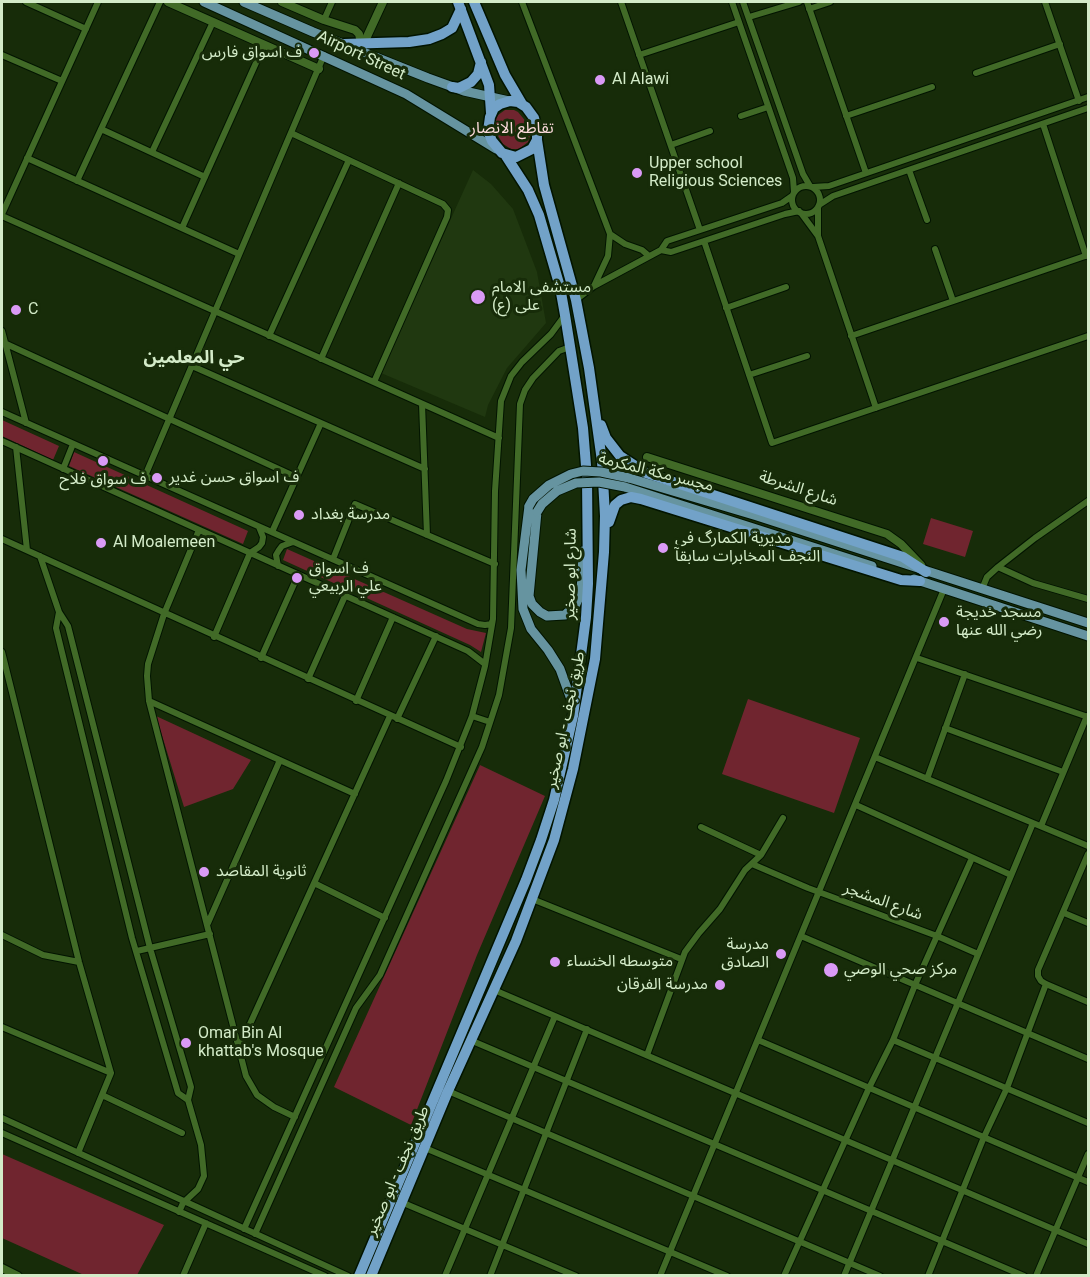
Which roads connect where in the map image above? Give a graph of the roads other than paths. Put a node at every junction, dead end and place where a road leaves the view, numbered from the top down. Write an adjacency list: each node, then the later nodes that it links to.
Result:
1 (26, 2): 24 (street)
2 (98, 2): 24 (street)
3 (160, 2): 48 (street)
4 (168, 2): 22 (street)
5 (204, 2): 30 (main road, Airport Street)
6 (244, 2): 26 (main road, Airport Street)
7 (286, 2): 21 (street)
8 (332, 2): 21 (street)
9 (383, 2): 25 (main road)
10 (474, 2): 41 (highway)
11 (522, 2): 70 (street)
12 (621, 2): 31 (street)
13 (732, 2): 23 (street)
14 (743, 2): 20 (street)
15 (799, 2): 20 (street)
16 (830, 2): 19 (street)
17 (1045, 2): 27 (street)
18 (460, 5): 25 (highway); 32 (highway)
19 (808, 5): 46 (street)
20 (749, 17): 62 (street)
21 (324, 20): 25 (street)
22 (213, 22): 28 (street); 53 (street)
23 (739, 22): 31 (street); 42 (street)
24 (86, 29): 35 (street)
25 (363, 43): 26 (highway)
26 (344, 44): 36 (main road, Airport Street)
27 (1060, 44): 34 (street); 40 (street)
28 (264, 45): 33 (street); 59 (street)
29 (2, 55): 35 (street)
30 (324, 55): 33 (street); 54 (main road, Airport Street)
31 (639, 55): 52 (street)
32 (481, 62): 36 (highway); 39 (highway)
33 (319, 69): 50 (street)
34 (976, 73)
35 (62, 81): 55 (street)
36 (452, 87): 39 (main road, Airport Street)
37 (932, 87): 46 (street)
38 (1089, 97): 40 (street)
39 (491, 98): 41 (main road, Airport Street); 44 (highway)
40 (1079, 100): 58 (street)
41 (519, 103): 44 (highway); 51 (highway)
42 (768, 107): 45 (street); 63 (street)
43 (1089, 108): 47 (street)
44 (491, 113): 54 (highway)
45 (741, 116)
46 (846, 116): 58 (street)
47 (1043, 124): 57 (street); 76 (street)
48 (101, 129): 53 (street); 60 (street)
49 (710, 131): 52 (street)
50 (291, 133): 56 (street); 75 (street)
51 (537, 140): 54 (highway); 80 (highway, طريق نجف - ابو صخير)
52 (671, 145): 69 (street)
53 (152, 152): 59 (street)
54 (502, 153): 84 (highway)
55 (27, 158): 60 (street); 66 (street)
56 (349, 160): 61 (street); 86 (street)
57 (909, 170): 64 (street); 67 (street)
58 (866, 173): 62 (street)
59 (205, 177): 68 (street)
60 (77, 181): 68 (street)
61 (399, 183): 92 (street); 95 (street)
62 (812, 187): 63 (street); 64 (street)
63 (793, 194): 65 (street); 69 (street)
64 (818, 206): 65 (street); 71 (street)
65 (800, 212): 71 (street); 72 (street)
66 (2, 215): 83 (street)
67 (927, 220)
68 (182, 228): 75 (street)
69 (700, 230): 74 (street)
70 (610, 234): 77 (street); 78 (street)
71 (818, 236): 87 (street)
72 (704, 241): 74 (street); 82 (street)
73 (935, 249): 81 (street)
74 (661, 250): 77 (street)
75 (240, 254): 83 (street)
76 (1087, 255): 81 (street)
77 (649, 256): 78 (street)
78 (594, 286): 80 (street)
79 (786, 287): 82 (street)
80 (576, 300): 96 (highway, طريق نجف - ابو صخير)
81 (953, 301): 87 (street)
82 (726, 308): 94 (street)
83 (215, 312): 86 (street); 93 (street)
84 (565, 315): 90 (highway, شارع ابو صخير); 103 (street)
85 (2, 331): 89 (street)
86 (269, 336): 92 (street)
87 (851, 336): 98 (street)
88 (1089, 336): 98 (street)
89 (3, 343): 100 (street); 101 (street)
90 (570, 347): 117 (highway, شارع ابو صخير); 156 (street)
91 (807, 356): 94 (street)
92 (321, 359): 95 (street)
93 (192, 366): 100 (street); 102 (street)
94 (749, 375): 98 (street)
95 (374, 382): 97 (street)
96 (592, 401): 123 (highway, طريق نجف - ابو صخير); 131 (highway)
97 (422, 404): 103 (street); 109 (street)
98 (876, 408)
99 (2, 412): 101 (street)
100 (169, 419): 110 (street); 111 (street)
101 (26, 423): 105 (street)
102 (321, 423): 109 (street); 111 (street)
103 (499, 438): 127 (street)
104 (2, 441): 106 (street)
105 (73, 444): 108 (street); 110 (street)
106 (16, 447): 108 (street); 122 (street)
107 (647, 457): 131 (street, شارع الشرطة)
108 (63, 469): 116 (street)
109 (425, 469): 119 (street)
110 (145, 476): 115 (street)
111 (296, 477): 118 (street)
112 (627, 483): 114 (main road, مجسر مكة المكرمة, bridge); 131 (main road, مجسر مكة المكرمة); 131 (main road, مجسر مكة المكرمة)
113 (1089, 501): 129 (street)
114 (533, 509): 117 (main road); 153 (main road)
115 (259, 526): 118 (street); 124 (street)
116 (199, 530): 124 (street); 137 (street)
117 (588, 531): 153 (highway, شارع ابو صخير)
118 (272, 532): 121 (street)
119 (426, 535): 126 (street); 127 (street)
120 (2, 539): 122 (street)
121 (293, 542): 126 (street); 128 (street)
122 (27, 550): 125 (street)
123 (604, 552): 131 (highway); 180 (highway, طريق نجف - ابو صخير)
124 (250, 553): 128 (street); 143 (street)
125 (40, 556): 136 (street); 137 (street)
126 (333, 559): 139 (street)
127 (495, 564): 139 (street)
128 (278, 566): 130 (street)
129 (998, 567): 133 (street); 135 (street)
130 (298, 574): 134 (street); 145 (street)
131 (923, 576): 132 (main road); 133 (main road)
132 (944, 589): 142 (main road); 146 (street)
133 (981, 589): 140 (main road)
134 (345, 596): 138 (street); 149 (street)
135 (1088, 598)
136 (59, 612): 163 (street); 164 (street)
137 (165, 614): 143 (street); 150 (street)
138 (393, 617): 141 (street); 151 (street)
139 (493, 619): 147 (street)
140 (1089, 623)
141 (436, 636): 147 (street); 155 (street)
142 (1089, 636)
143 (214, 637): 145 (street)
144 (2, 652): 197 (street)
145 (261, 658): 149 (street)
146 (917, 658): 148 (street); 159 (street)
147 (485, 666): 152 (street)
148 (965, 674): 154 (street); 157 (street)
149 (308, 679): 151 (street)
150 (149, 701): 160 (street); 185 (street)
151 (356, 701): 155 (street)
152 (472, 716): 156 (street); 158 (street)
153 (573, 716): 166 (highway, شارع ابو صخير)
154 (1088, 716): 161 (street)
155 (394, 718): 158 (street); 165 (street)
156 (490, 722): 204 (street)
157 (945, 728): 161 (street); 162 (street)
158 (461, 747): 184 (street)
159 (875, 758): 162 (street); 167 (street)
160 (280, 760): 165 (street); 185 (street)
161 (1064, 771): 170 (street)
162 (927, 779): 169 (street)
163 (109, 790): 164 (street); 193 (street)
164 (95, 793): 194 (street)
165 (355, 794): 178 (street)
166 (554, 800): 181 (highway, طريق نجف - ابو صخير)
167 (856, 805): 175 (street); 179 (street)
168 (783, 818): 174 (street)
169 (1033, 823): 170 (street); 177 (street)
170 (1041, 826): 172 (street)
171 (701, 827): 174 (street)
172 (1089, 846)
173 (1089, 854): 182 (street)
174 (761, 855): 176 (street)
175 (972, 858): 177 (street); 191 (street)
176 (752, 864): 179 (street, شارع المشجر); 196 (street)
177 (1011, 875): 195 (street)
178 (314, 884): 184 (street); 212 (street)
179 (819, 892): 190 (street); 191 (street, شارع المشجر)
180 (532, 899): 183 (highway, طريق نجف - ابو صخير); 196 (street)
181 (514, 908): 183 (highway); 189 (highway, طريق نجف - ابو صخير)
182 (1064, 912): 186 (street); 198 (street)
183 (527, 914): 192 (highway, طريق نجف - ابو صخير)
184 (385, 918): 202 (street)
185 (208, 923): 187 (street)
186 (1089, 923)
187 (210, 934): 193 (street); 212 (street)
188 (2, 935): 197 (street)
189 (502, 935): 192 (highway); 269 (highway, طريق نجف - ابو صخير)
190 (801, 936): 199 (street); 210 (street)
191 (937, 936): 195 (street, شارع المشجر); 199 (street)
192 (516, 941): 200 (highway, طريق نجف - ابو صخير)
193 (150, 948): 194 (street); 224 (street)
194 (136, 951): 224 (street)
195 (978, 954): 203 (street)
196 (681, 959): 213 (street)
197 (79, 962): 217 (street)
198 (1046, 984): 201 (street); 208 (street)
199 (915, 985): 203 (street); 211 (street)
200 (494, 990): 205 (street); 209 (highway, طريق نجف - ابو صخير)
201 (1089, 1002)
202 (346, 1003): 204 (street); 226 (street)
203 (958, 1003): 208 (street); 214 (street)
204 (357, 1008): 255 (street)
205 (555, 1016): 207 (street); 216 (street)
206 (2, 1027): 217 (street)
207 (587, 1029): 213 (street); 218 (street)
208 (1027, 1032): 215 (street); 220 (street)
209 (470, 1040): 216 (street); 221 (highway, طريق نجف - ابو صخير)
210 (758, 1040): 219 (street); 222 (street)
211 (893, 1040): 214 (street); 219 (street)
212 (239, 1047): 226 (street)
213 (646, 1055): 222 (street)
214 (935, 1058): 220 (street); 225 (street)
215 (1089, 1059)
216 (533, 1067): 218 (street); 228 (street)
217 (111, 1073): 223 (street)
218 (567, 1081): 232 (street); 235 (street)
219 (869, 1088): 225 (street); 234 (street)
220 (1007, 1088): 229 (street); 233 (street)
221 (448, 1091): 228 (street); 236 (highway, طريق نجف - ابو صخير)
222 (736, 1093): 234 (street); 235 (street)
223 (102, 1095): 231 (street); 237 (street)
224 (188, 1100): 248 (street)
225 (914, 1107): 233 (street); 239 (street)
226 (295, 1117): 252 (street)
227 (2, 1118): 237 (street)
228 (512, 1118): 232 (street); 240 (street)
229 (1089, 1123)
230 (2, 1132): 250 (street)
231 (182, 1133)
232 (546, 1133): 243 (street); 246 (street)
233 (984, 1137): 241 (street); 245 (street)
234 (845, 1140): 239 (street); 244 (street)
235 (715, 1144): 244 (street); 246 (street)
236 (425, 1148): 240 (street); 247 (highway, طريق نجف - ابو صخير)
237 (78, 1153): 248 (street)
238 (1089, 1154): 241 (street)
239 (892, 1160): 245 (street); 249 (street)
240 (488, 1174): 243 (street); 253 (street)
241 (1078, 1177): 242 (street); 254 (street)
242 (1089, 1182)
243 (524, 1190): 259 (street); 260 (street)
244 (823, 1190): 249 (street); 256 (street)
245 (963, 1190): 254 (street); 257 (street)
246 (693, 1196): 256 (street); 260 (street)
247 (401, 1202): 253 (street); 264 (highway, طريق نجف - ابو صخير)
248 (185, 1203): 250 (street); 252 (street)
249 (871, 1210): 257 (street); 261 (street)
250 (179, 1212): 251 (street)
251 (206, 1223): 266 (street); 267 (street)
252 (244, 1229): 255 (street)
253 (465, 1229): 259 (street); 270 (street)
254 (1056, 1230): 258 (street); 280 (street)
255 (255, 1234): 262 (street)
256 (800, 1241): 261 (street); 275 (street)
257 (942, 1241): 278 (street); 279 (street)
258 (1089, 1244)
259 (502, 1245): 271 (street); 272 (street)
260 (670, 1252): 273 (street); 274 (street)
261 (850, 1262): 276 (street); 277 (street)
262 (329, 1267): 267 (street); 268 (street)
263 (2, 1268): 265 (main road)
264 (374, 1274)
265 (18, 1275)
266 (183, 1275)
267 (325, 1275)
268 (348, 1275)
269 (359, 1275)
270 (445, 1275)
271 (490, 1275)
272 (576, 1275)
273 (660, 1275)
274 (727, 1275)
275 (784, 1275)
276 (844, 1275)
277 (880, 1275)
278 (928, 1275)
279 (1024, 1275)
280 (1036, 1275)

